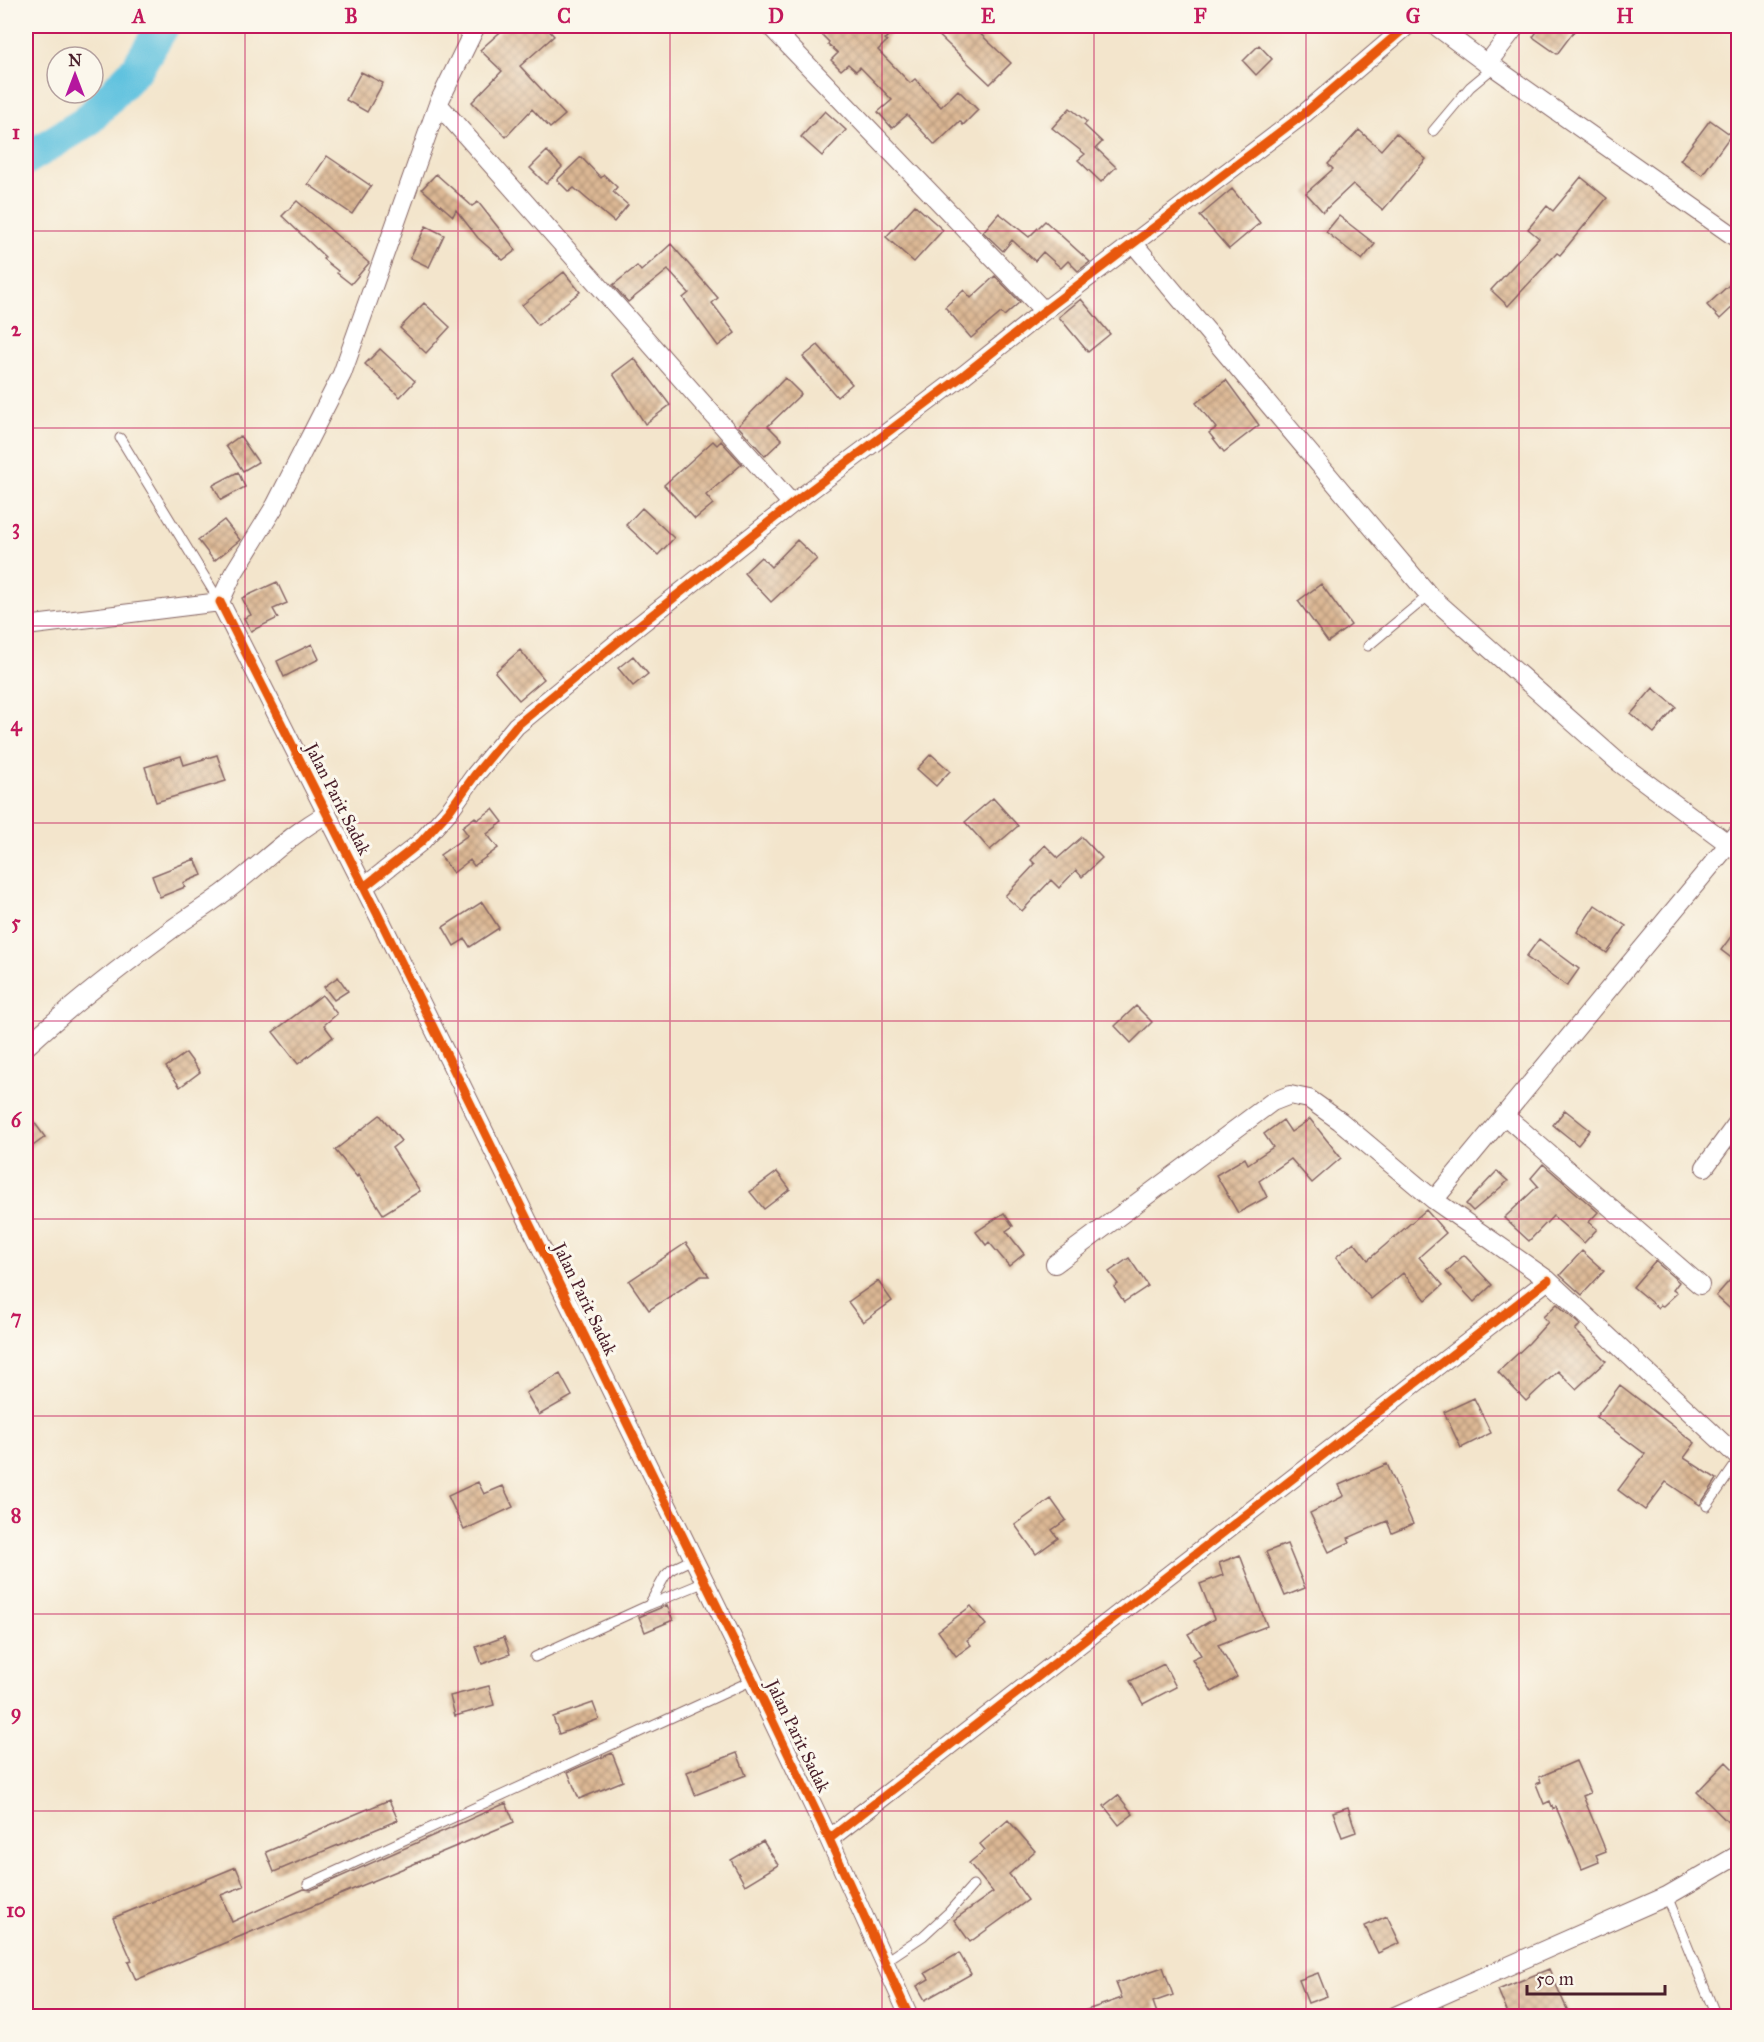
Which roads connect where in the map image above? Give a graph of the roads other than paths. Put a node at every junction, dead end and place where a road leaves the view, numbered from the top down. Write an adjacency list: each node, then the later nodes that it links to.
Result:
1 (476, 26): 7 (street)
2 (770, 26): 11 (street)
3 (1407, 26): 10 (street)
4 (1436, 26): 6 (street)
5 (1516, 26): 6 (street)
6 (1491, 66): 8 (lane); 9 (street)
7 (438, 104): 13 (street); 15 (street)
8 (1433, 131)
9 (1738, 239)
10 (1133, 243): 11 (street); 14 (street)
11 (1044, 311): 13 (street)
12 (120, 438): 15 (lane)
13 (792, 504): 20 (street)
14 (1429, 595): 17 (lane); 19 (street)
15 (220, 602): 16 (street); 18 (street, Jalan Parit Sadak)
16 (26, 626)
17 (1368, 646)
18 (315, 821): 20 (street, Jalan Parit Sadak); 21 (street)
19 (1736, 843): 22 (street)
20 (364, 887): 31 (street, Jalan Parit Sadak)
21 (26, 1047)
22 (1504, 1115): 25 (street); 28 (street)
23 (1738, 1122): 24 (street)
24 (1705, 1167)
25 (1434, 1200): 26 (street); 27 (street)
26 (1055, 1264)
27 (1548, 1280): 29 (street); 36 (street)
28 (1700, 1285)
29 (1738, 1458): 30 (lane)
30 (1707, 1506)
31 (693, 1559): 32 (street, Jalan Parit Sadak); 33 (lane)
32 (705, 1582): 33 (lane); 35 (street, Jalan Parit Sadak)
33 (649, 1605): 34 (lane)
34 (536, 1657)
35 (753, 1680): 36 (street, Jalan Parit Sadak); 38 (lane)
36 (829, 1839): 41 (street, Jalan Parit Sadak)
37 (1738, 1855): 40 (street)
38 (308, 1884)
39 (973, 1885): 41 (lane)
40 (1667, 1896): 43 (street); 44 (lane)
41 (884, 1962): 42 (street, Jalan Parit Sadak)
42 (909, 2016)
43 (1395, 2016)
44 (1716, 2016)

